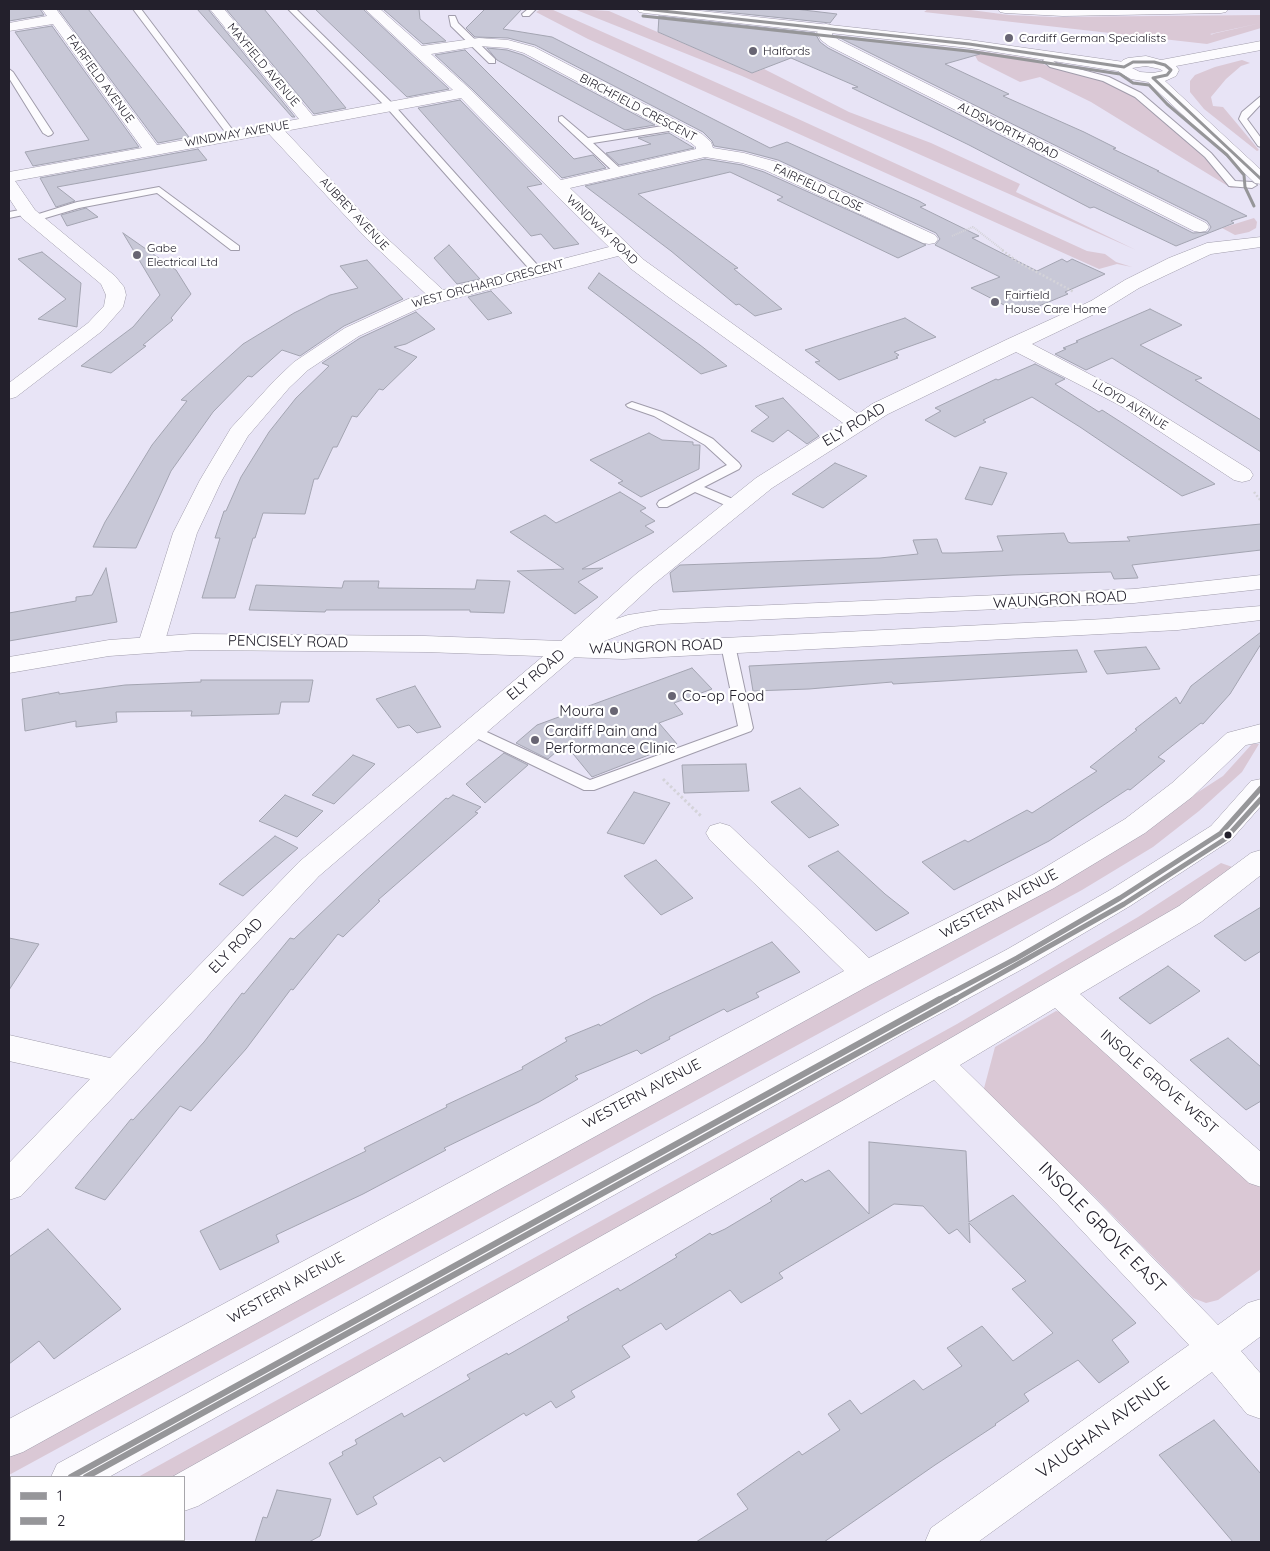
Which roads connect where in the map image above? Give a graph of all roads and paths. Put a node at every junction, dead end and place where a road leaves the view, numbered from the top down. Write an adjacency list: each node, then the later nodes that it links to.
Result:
1 (136, 9): 30 (lane)
2 (216, 9): 26 (main road, MAYFIELD AVENUE)
3 (292, 9): 24 (lane)
4 (372, 9): 15 (main road, WINDWAY ROAD)
5 (644, 9): 11 (main road)
6 (1005, 9): 7 (main road)
7 (1221, 9)
8 (52, 14): 10 (main road); 33 (main road, FAIRFIELD AVENUE)
9 (452, 18): 13 (lane)
10 (9, 27)
11 (826, 28): 16 (main road); 42 (main road, ALDSWORTH ROAD)
12 (1261, 37): 14 (main road)
13 (473, 42): 15 (main road, BIRCHFIELD CRESCENT); 17 (lane); 27 (main road, BIRCHFIELD CRESCENT)
14 (1254, 46): 18 (main road)
15 (421, 51): 22 (main road, WINDWAY ROAD)
16 (1052, 55): 19 (main road); 37 (lane)
17 (492, 62)
18 (1162, 64): 19 (main road); 21 (main road)
19 (1124, 67): 21 (main road)
20 (9, 72): 29 (lane)
21 (1153, 78): 37 (main road)
22 (465, 93): 24 (main road, WINDWAY AVENUE); 39 (main road, WINDWAY ROAD)
23 (1261, 99): 32 (lane)
24 (390, 106): 26 (main road, WINDWAY AVENUE); 47 (lane)
25 (562, 119): 31 (lane)
26 (309, 121): 28 (main road, WINDWAY AVENUE)
27 (675, 127): 31 (lane); 34 (main road, BIRCHFIELD CRESCENT)
28 (272, 128): 30 (main road, WINDWAY AVENUE); 49 (main road, AUBREY AVENUE)
29 (48, 132)
30 (232, 135): 33 (main road, WINDWAY AVENUE)
31 (586, 141): 35 (lane)
32 (1261, 144)
33 (152, 150): 36 (main road, WINDWAY AVENUE)
34 (703, 152): 35 (main road, BIRCHFIELD CRESCENT); 43 (main road, FAIRFIELD CLOSE)
35 (620, 173): 39 (main road, BIRCHFIELD CRESCENT)
36 (9, 176)
37 (1255, 179): 40 (main road)
38 (9, 185): 41 (main road)
39 (557, 186): 46 (main road, WINDWAY ROAD)
40 (1261, 202)
41 (22, 215): 45 (lane); 51 (main road)
42 (1200, 227)
43 (929, 239): 48 (path)
44 (1261, 242): 50 (main road, ELY ROAD)
45 (235, 248)
46 (621, 249): 47 (main road, WEST ORCHARD CRESCENT); 53 (main road, WINDWAY ROAD)
47 (536, 270): 49 (main road, WEST ORCHARD CRESCENT)
48 (1076, 293)
49 (439, 296): 60 (main road, WEST ORCHARD CRESCENT)
50 (1014, 344): 53 (main road, ELY ROAD); 54 (main road, LLOYD AVENUE)
51 (9, 393)
52 (632, 405): 55 (lane)
53 (856, 422): 57 (main road, ELY ROAD)
54 (1242, 475)
55 (694, 487): 56 (lane); 57 (lane)
56 (663, 504)
57 (736, 505): 62 (main road, ELY ROAD)
58 (1261, 582): 62 (main road, WAUNGRON ROAD)
59 (1261, 613): 61 (main road, WAUNGRON ROAD)
60 (151, 644): 62 (main road, PENCISELY ROAD); 63 (main road, PENCISELY ROAD)
61 (728, 645): 62 (main road, WAUNGRON ROAD); 66 (lane)
62 (569, 648): 64 (main road, ELY ROAD)
63 (9, 665)
64 (471, 730): 66 (lane); 74 (main road, ELY ROAD)
65 (1261, 733): 70 (main road, WESTERN AVENUE)
66 (648, 764): 68 (path)
67 (1261, 788): 81 (main road)
68 (720, 833): 70 (main road)
69 (1261, 860): 71 (main road)
70 (866, 973): 80 (main road, WESTERN AVENUE)
71 (1057, 992): 73 (main road); 75 (main road, INSOLE GROVE WEST)
72 (9, 1048): 74 (main road)
73 (936, 1062): 78 (main road, INSOLE GROVE EAST); 82 (main road)
74 (116, 1072): 76 (main road, ELY ROAD)
75 (1261, 1173)
76 (9, 1186)
77 (1261, 1315): 78 (main road, VAUGHAN AVENUE)
78 (1215, 1348): 79 (main road, INSOLE GROVE EAST); 83 (main road, VAUGHAN AVENUE)
79 (1261, 1401)
80 (9, 1439)
81 (73, 1476)
82 (185, 1491)
83 (945, 1542)

